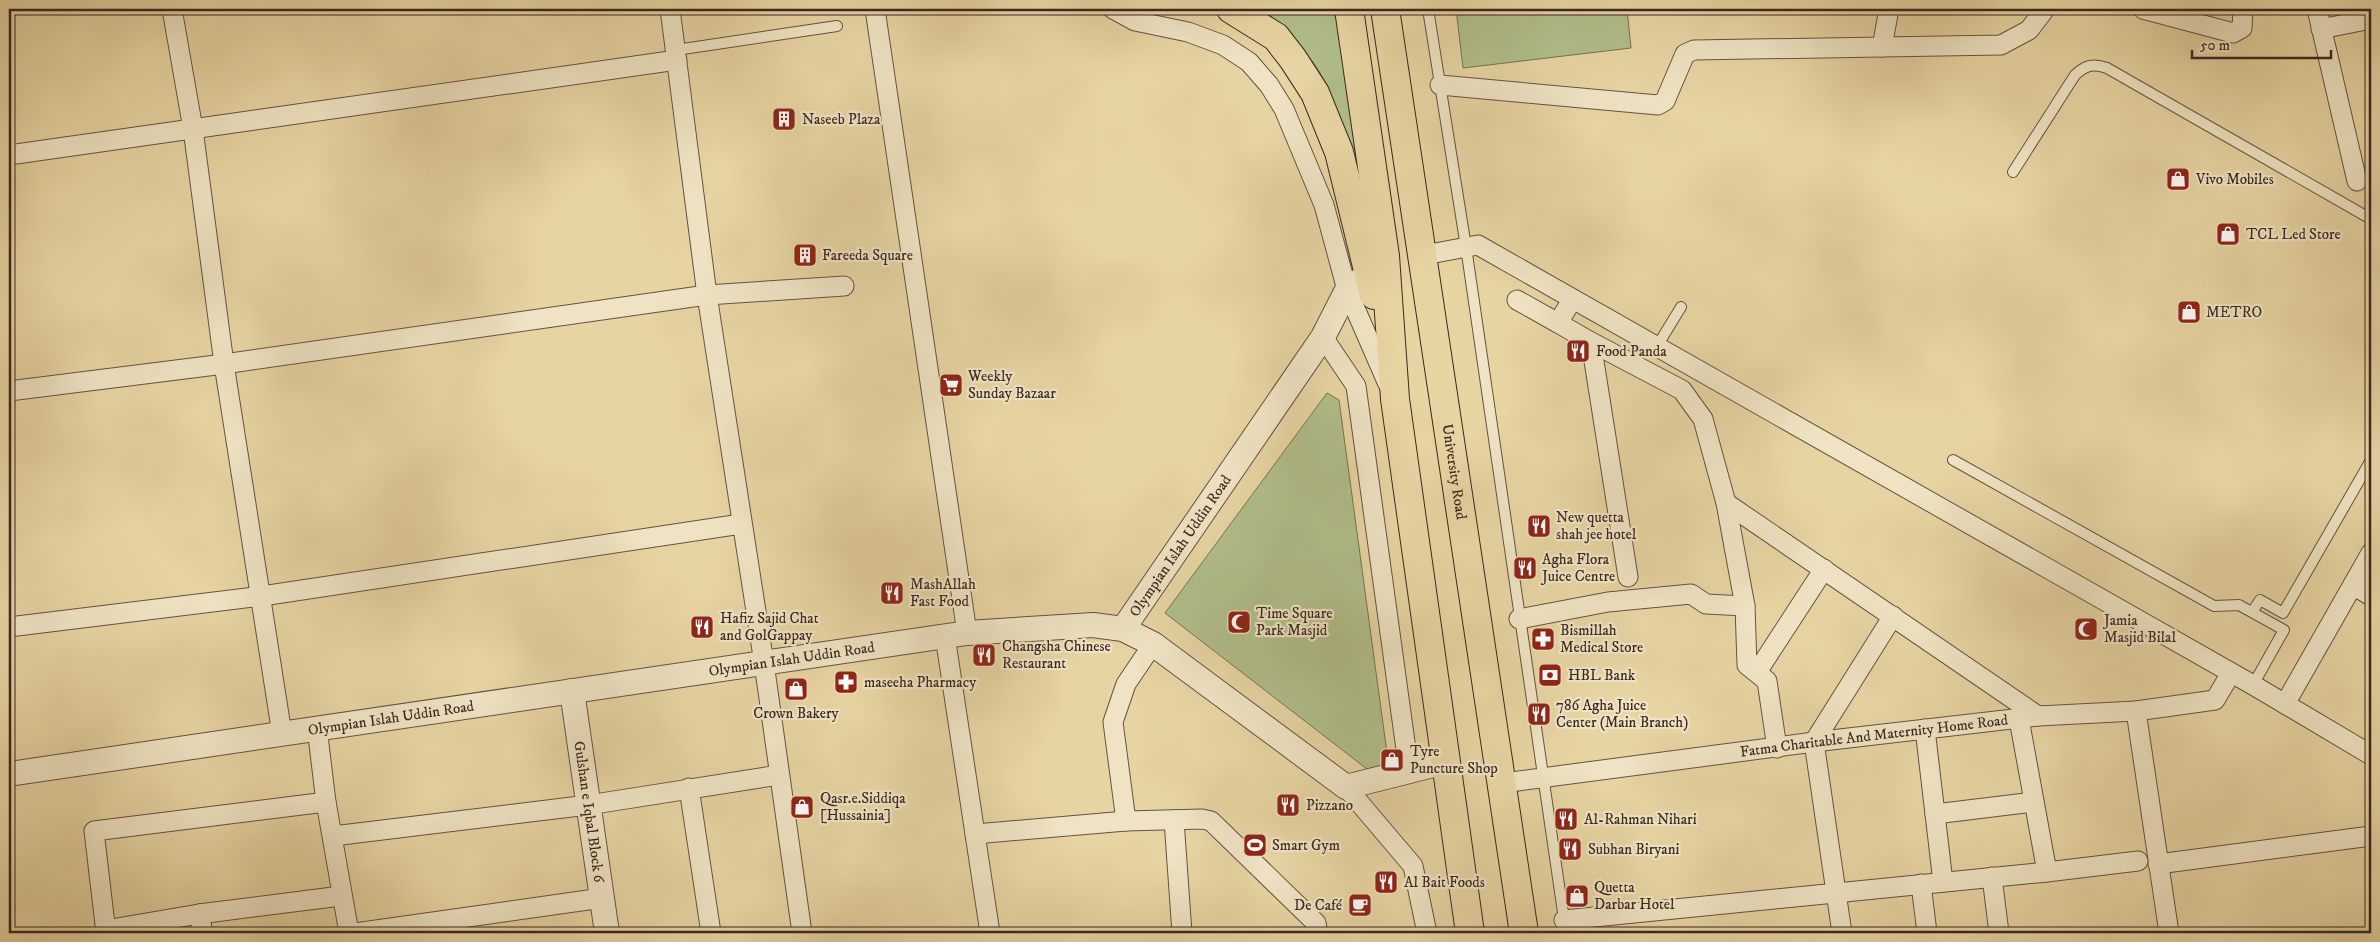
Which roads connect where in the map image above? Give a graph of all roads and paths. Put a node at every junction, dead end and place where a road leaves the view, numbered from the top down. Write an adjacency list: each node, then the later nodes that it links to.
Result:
1 (172, 9): 20 (street)
2 (670, 9): 18 (street)
3 (875, 9): 57 (street)
4 (1112, 9): 29 (street)
5 (1231, 9): 27 (main road)
6 (1349, 9): 27 (main road)
7 (1385, 9): 26 (main road, University Road)
8 (1428, 9): 19 (lane)
9 (1889, 9): 17 (street)
10 (2046, 9): 17 (street)
11 (2143, 9): 12 (street)
12 (2243, 9)
13 (2317, 9): 16 (street)
14 (2371, 19): 16 (street)
15 (837, 26): 18 (lane)
16 (2321, 29): 23 (street)
17 (1882, 47): 19 (street)
18 (677, 55): 20 (street); 30 (street)
19 (1440, 85): 25 (lane)
20 (194, 129): 21 (street); 38 (street)
21 (9, 155)
22 (2013, 172): 24 (lane)
23 (2365, 186)
24 (2371, 219)
25 (1466, 247): 26 (street); 32 (street); 54 (lane)
26 (1424, 255): 79 (main road, University Road)
27 (1378, 264): 29 (street, Olympian Islah Uddin Road); 40 (main road)
28 (844, 286): 30 (street)
29 (1347, 290): 35 (street, Olympian Islah Uddin Road); 40 (street)
30 (707, 296): 38 (street); 44 (street)
31 (1517, 300): 34 (street)
32 (1572, 300): 34 (street); 37 (street)
33 (1681, 307): 37 (lane)
34 (1558, 323): 36 (street)
35 (1323, 337): 56 (street, Olympian Islah Uddin Road); 75 (street)
36 (1591, 342): 43 (street); 47 (street)
37 (1656, 348): 61 (street)
38 (224, 364): 39 (street); 49 (street)
39 (9, 391)
40 (1395, 399): 74 (main road)
41 (1952, 460): 52 (lane)
42 (2371, 460): 52 (lane)
43 (1726, 503): 46 (street); 51 (street)
44 (741, 524): 49 (street); 59 (street)
45 (2371, 553): 48 (street)
46 (1824, 569): 53 (street); 60 (street)
47 (1628, 577)
48 (2353, 585): 50 (street); 64 (street)
49 (262, 596): 55 (street); 70 (street)
50 (2371, 596)
51 (1745, 606): 54 (street); 60 (street)
52 (2252, 612): 62 (lane)
53 (1893, 616): 66 (street); 71 (street)
54 (1519, 619): 78 (lane)
55 (9, 628)
56 (1123, 629): 57 (street, Olympian Islah Uddin Road); 58 (street)
57 (956, 635): 59 (street, Olympian Islah Uddin Road); 88 (street)
58 (1153, 644): 80 (street); 87 (street)
59 (764, 663): 63 (street, Olympian Islah Uddin Road); 77 (street)
60 (1757, 672): 72 (street)
61 (2231, 673): 62 (street); 65 (street, Fatma Charitable And Maternity Home Road)
62 (2253, 685): 64 (street)
63 (572, 691): 68 (street, Olympian Islah Uddin Road); 84 (street, Gulshan e Iqbal Block 6)
64 (2285, 704): 73 (street)
65 (2136, 711): 66 (street, Fatma Charitable And Maternity Home Road); 92 (street)
66 (2038, 716): 67 (street, Fatma Charitable And Maternity Home Road)
67 (2019, 718): 69 (street, Fatma Charitable And Maternity Home Road); 83 (street)
68 (317, 728): 70 (street, Olympian Islah Uddin Road); 82 (street)
69 (1925, 729): 71 (street, Fatma Charitable And Maternity Home Road); 85 (street)
70 (282, 734): 76 (street, Olympian Islah Uddin Road)
71 (1814, 742): 72 (street, Fatma Charitable And Maternity Home Road); 97 (street)
72 (1778, 748): 78 (street, Fatma Charitable And Maternity Home Road)
73 (2371, 755)
74 (1445, 762): 75 (street); 114 (main road)
75 (1409, 771): 80 (street)
76 (9, 774)
77 (779, 775): 81 (street); 109 (street)
78 (1544, 779): 79 (street, Fatma Charitable And Maternity Home Road); 102 (lane)
79 (1503, 783): 115 (main road, University Road)
80 (1346, 787): 113 (street)
81 (689, 788): 84 (street); 108 (street)
82 (326, 802): 89 (street); 103 (street)
83 (2034, 802): 85 (street); 93 (street)
84 (588, 805): 89 (street); 99 (street, Gulshan e Iqbal Block 6)
85 (1935, 814): 95 (street)
86 (1174, 820): 87 (street); 111 (street); 112 (street)
87 (1126, 821): 88 (street)
88 (975, 834): 110 (street)
89 (333, 836): 98 (street)
90 (2371, 836): 92 (street)
91 (2138, 861): 93 (street)
92 (2158, 864): 119 (street)
93 (2047, 872): 94 (street)
94 (1992, 878): 95 (street); 118 (street)
95 (1943, 882): 96 (street)
96 (1921, 884): 97 (street); 117 (street)
97 (1836, 892): 102 (street); 116 (street)
98 (341, 896): 100 (street); 105 (street)
99 (602, 898): 101 (street); 107 (street, Gulshan e Iqbal Block 6)
100 (199, 914): 103 (street); 104 (street)
101 (457, 926): 106 (street)
102 (1565, 926)
103 (106, 932)
104 (203, 933)
105 (348, 933)
106 (355, 933)
107 (606, 933)
108 (711, 933)
109 (802, 933)
110 (990, 933)
111 (1182, 933)
112 (1318, 933)
113 (1427, 933)
114 (1470, 933)
115 (1524, 933)
116 (1842, 933)
117 (1927, 933)
118 (1999, 933)
119 (2169, 933)

